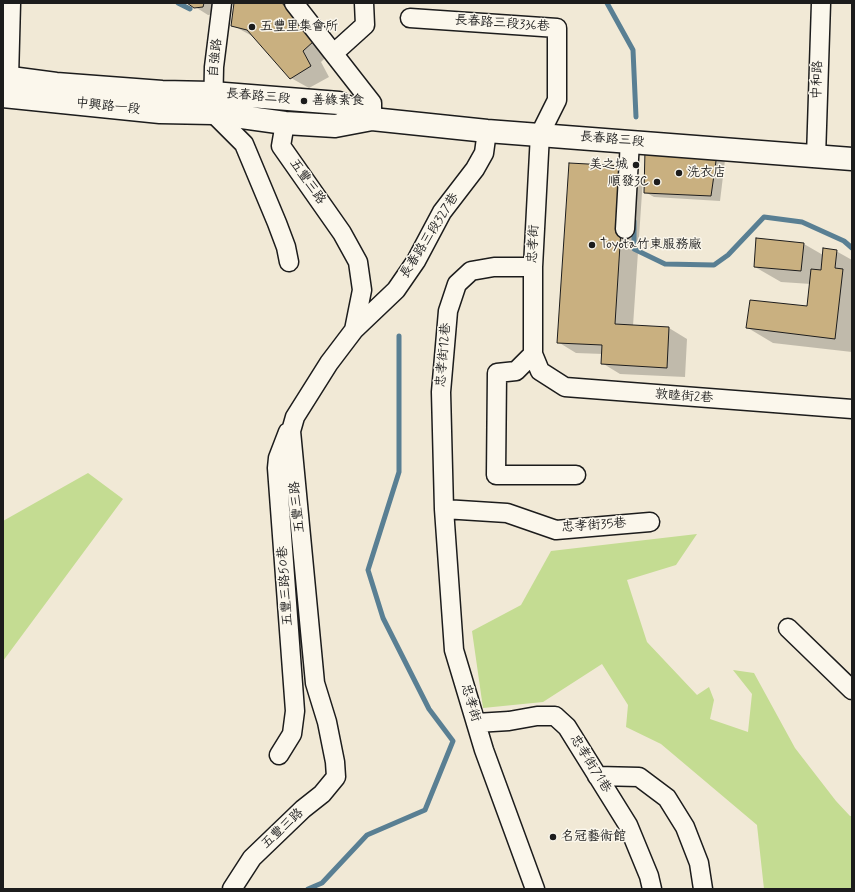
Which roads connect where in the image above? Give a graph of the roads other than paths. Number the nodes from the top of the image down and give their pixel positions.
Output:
1 (11, 3) edge
2 (222, 3) edge
3 (294, 3) edge
4 (364, 3) edge
5 (821, 3) edge
6 (410, 18) dead end
7 (334, 53) junction
8 (5, 83) edge
9 (212, 103) junction
10 (372, 119) junction
11 (285, 123) junction
12 (487, 131) junction
13 (540, 134) junction
14 (630, 142) junction
15 (816, 157) junction
16 (852, 159) edge
17 (625, 229) dead end
18 (289, 262) dead end
19 (533, 267) junction
20 (354, 330) junction
21 (533, 354) junction
22 (852, 408) edge
23 (295, 417) junction
24 (576, 475) dead end
25 (444, 509) junction
26 (650, 522) dead end
27 (788, 628) dead end
28 (852, 690) edge
29 (476, 723) junction
30 (279, 755) dead end
31 (597, 776) junction
32 (232, 889) edge
33 (535, 889) edge
34 (652, 889) edge
35 (702, 889) edge

1 - 8 street
2 - 9 street, 自強路
3 - 7 street
4 - 7 street
5 - 15 street, 中和路
6 - 13 street, 長春路三段336巷
7 - 10 street
8 - 9 main road, 中興路一段
9 - 10 main road, 長春路三段
9 - 11 main road, 長春路三段
9 - 18 street
10 - 11 main road, 長春路三段
10 - 12 main road, 長春路三段
11 - 20 street, 五豐三路
12 - 13 main road, 長春路三段
12 - 20 street, 長春路三段327巷
13 - 14 main road, 長春路三段
13 - 19 street, 忠孝街
14 - 15 main road, 長春路三段
14 - 17 street
15 - 16 main road, 長春路三段
19 - 21 street, 忠孝街
19 - 25 street, 忠孝街12巷
20 - 23 street, 五豐三路
21 - 22 street, 敦睦街2巷
21 - 24 street
23 - 30 street, 五豐三路50巷
23 - 32 street, 五豐三路
25 - 26 street, 忠孝街35巷
25 - 29 street, 忠孝街
27 - 28 street
29 - 31 street, 忠孝街71巷
29 - 33 street, 忠孝街
31 - 34 street, 忠孝街71巷
31 - 35 street

